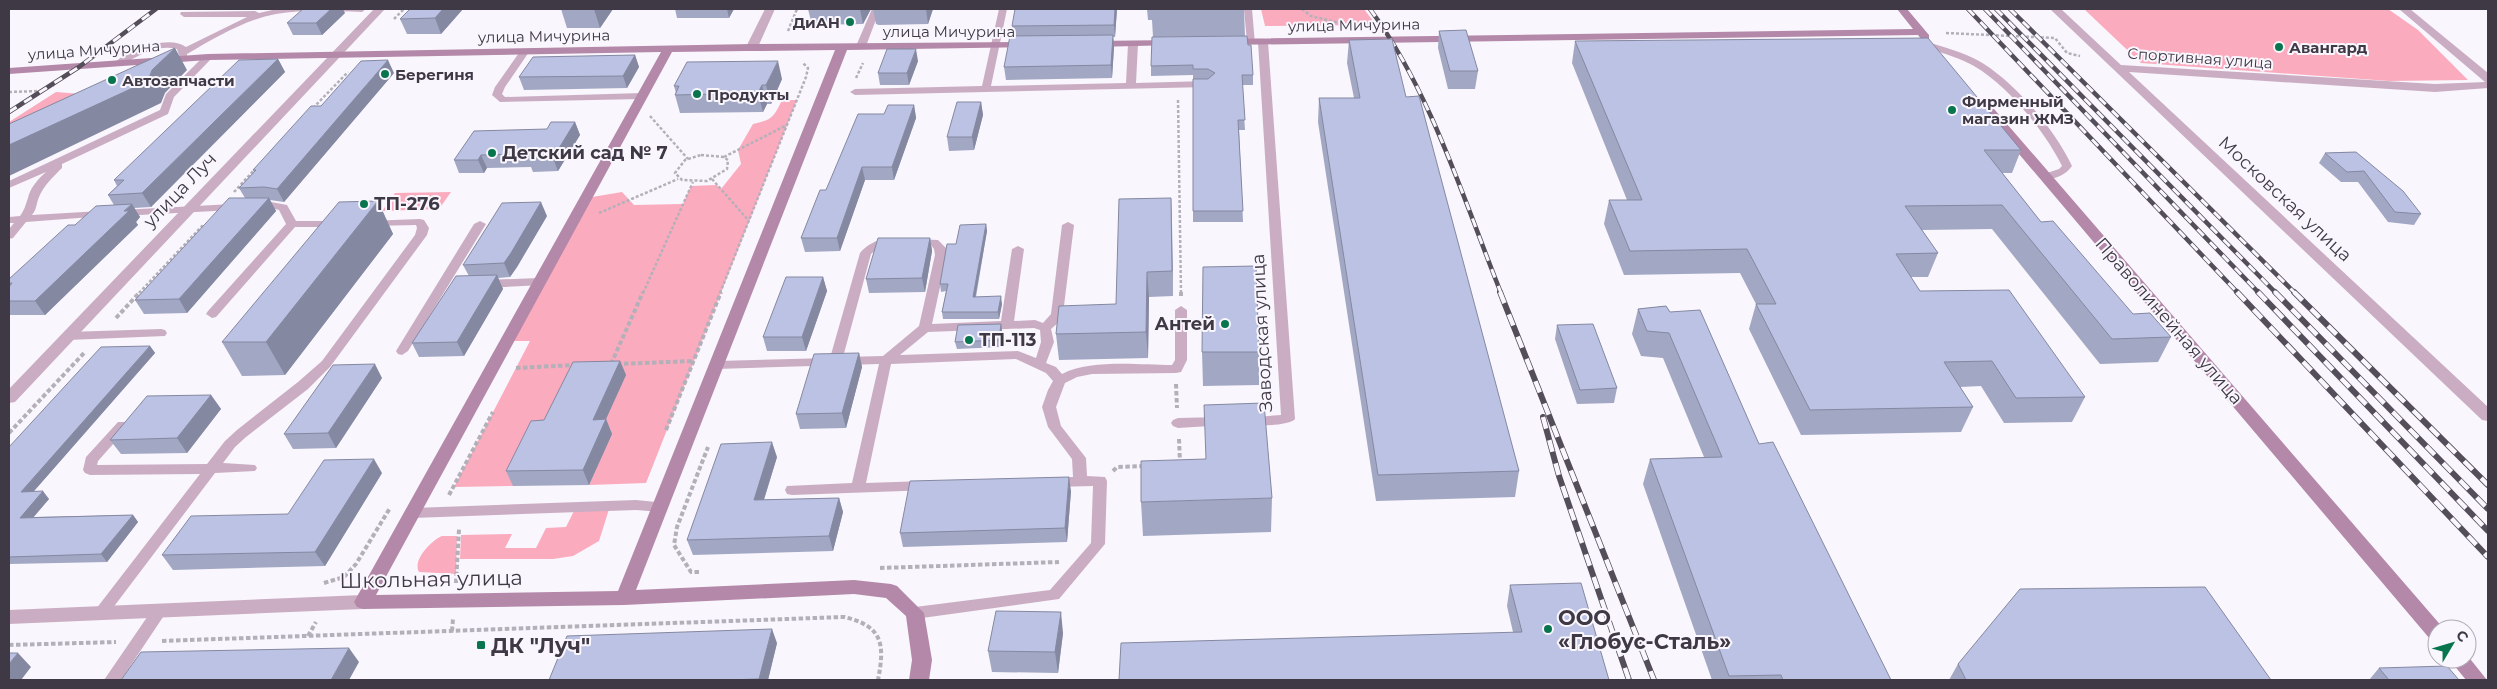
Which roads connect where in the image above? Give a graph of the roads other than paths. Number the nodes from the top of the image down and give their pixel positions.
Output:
1 (362, 9) edge
2 (380, 9) edge
3 (770, 9) edge
4 (876, 9) edge
5 (1003, 9) edge
6 (1248, 9) edge
7 (1902, 9) edge
8 (2055, 9) edge
9 (2404, 9) edge
10 (184, 14) dead end
11 (265, 14) junction
12 (1921, 32) junction
13 (1212, 42) edge
14 (1257, 42) junction
15 (1182, 43) edge
16 (1084, 44) edge
17 (1133, 44) junction
18 (1044, 45) edge
19 (861, 46) junction
20 (995, 46) junction
21 (752, 47) junction
22 (842, 47) junction
23 (1934, 48) junction
24 (668, 49) junction
25 (524, 52) junction
26 (184, 55) junction
27 (336, 55) junction
28 (208, 57) junction
29 (1946, 62) edge
30 (2118, 68) junction
31 (9, 71) edge
32 (2488, 78) edge
33 (1208, 84) edge
34 (1131, 85) junction
35 (2488, 85) edge
36 (853, 88) road end
37 (986, 88) junction
38 (642, 96) junction
39 (1978, 98) edge
40 (69, 157) junction
41 (2045, 177) junction
42 (9, 185) edge
43 (190, 209) junction
44 (23, 219) junction
45 (9, 220) edge
46 (292, 224) junction
47 (480, 224) dead end
48 (1068, 225) dead end
49 (9, 236) edge
50 (1018, 249) dead end
51 (540, 282) junction
52 (473, 284) edge
53 (1181, 310) road end
54 (212, 314) dead end
55 (1007, 325) junction
56 (925, 328) junction
57 (1045, 328) junction
58 (161, 333) dead end
59 (68, 336) junction
60 (402, 351) dead end
61 (886, 360) junction
62 (835, 362) junction
63 (1039, 364) junction
64 (717, 365) junction
65 (1060, 380) junction
66 (9, 398) edge
67 (2488, 416) edge
68 (1178, 423) road end
69 (123, 424) edge
70 (212, 468) junction
71 (250, 468) dead end
72 (1080, 481) junction
73 (1041, 482) edge
74 (944, 485) edge
75 (858, 488) junction
76 (792, 490) dead end
77 (660, 506) junction
78 (413, 513) junction
79 (624, 598) junction
80 (363, 602) junction
81 (159, 611) junction
82 (101, 613) junction
83 (915, 614) junction
84 (9, 617) edge
85 (2427, 622) edge
86 (2468, 669) edge
87 (112, 680) edge
88 (919, 680) edge
89 (2477, 680) edge

1 - 11 lane
2 - 27 street, улица Луч
3 - 21 street
4 - 19 lane
5 - 20 lane
6 - 14 lane
7 - 12 main road
8 - 30 street, Московская улица
9 - 32 street
10 - 11 lane
11 - 26 lane
12 - 14 main road, улица Мичурина
12 - 23 main road
13 - 14 main road, улица Мичурина
14 - 68 lane, Заводская улица
15 - 17 main road
16 - 17 main road
17 - 34 lane
18 - 20 main road, улица Мичурина
19 - 20 main road, улица Мичурина
19 - 22 main road, улица Мичурина
20 - 37 lane
21 - 22 main road, улица Мичурина
21 - 24 main road, улица Мичурина
22 - 64 main road
23 - 29 main road
23 - 41 lane
24 - 25 main road, улица Мичурина
24 - 38 main road
25 - 27 main road, улица Мичурина
25 - 38 lane
26 - 28 main road, улица Мичурина
26 - 31 main road, улица Мичурина
27 - 28 main road, улица Мичурина
27 - 43 street, улица Луч
28 - 40 lane
30 - 35 street, Спортивная улица
30 - 67 street, Московская улица
33 - 34 lane
34 - 37 lane
36 - 37 lane
38 - 51 main road
39 - 41 main road, Праволинейная улица
40 - 42 lane
40 - 44 lane
41 - 85 main road, Праволинейная улица
43 - 44 lane
43 - 46 lane
43 - 59 street, улица Луч
44 - 45 lane
44 - 49 lane
46 - 54 lane
46 - 70 lane
47 - 60 lane
48 - 57 lane
50 - 55 lane
51 - 52 lane
51 - 78 main road
53 - 65 lane
55 - 56 lane
55 - 57 lane
56 - 61 lane
56 - 62 lane
57 - 63 lane
58 - 59 lane
59 - 66 street, улица Луч
61 - 62 lane
61 - 63 lane
61 - 75 lane
62 - 64 lane
63 - 65 lane
64 - 77 main road
65 - 72 lane
69 - 70 lane
70 - 71 lane
70 - 82 lane
72 - 73 lane
72 - 83 lane
74 - 75 lane
75 - 76 lane
77 - 78 lane
77 - 79 main road
78 - 80 main road
79 - 80 main road, Школьная улица
79 - 83 main road, Школьная улица
80 - 81 street, Школьная улица
81 - 82 street, Школьная улица
81 - 87 lane
82 - 84 street, Школьная улица
83 - 88 main road
86 - 89 main road

